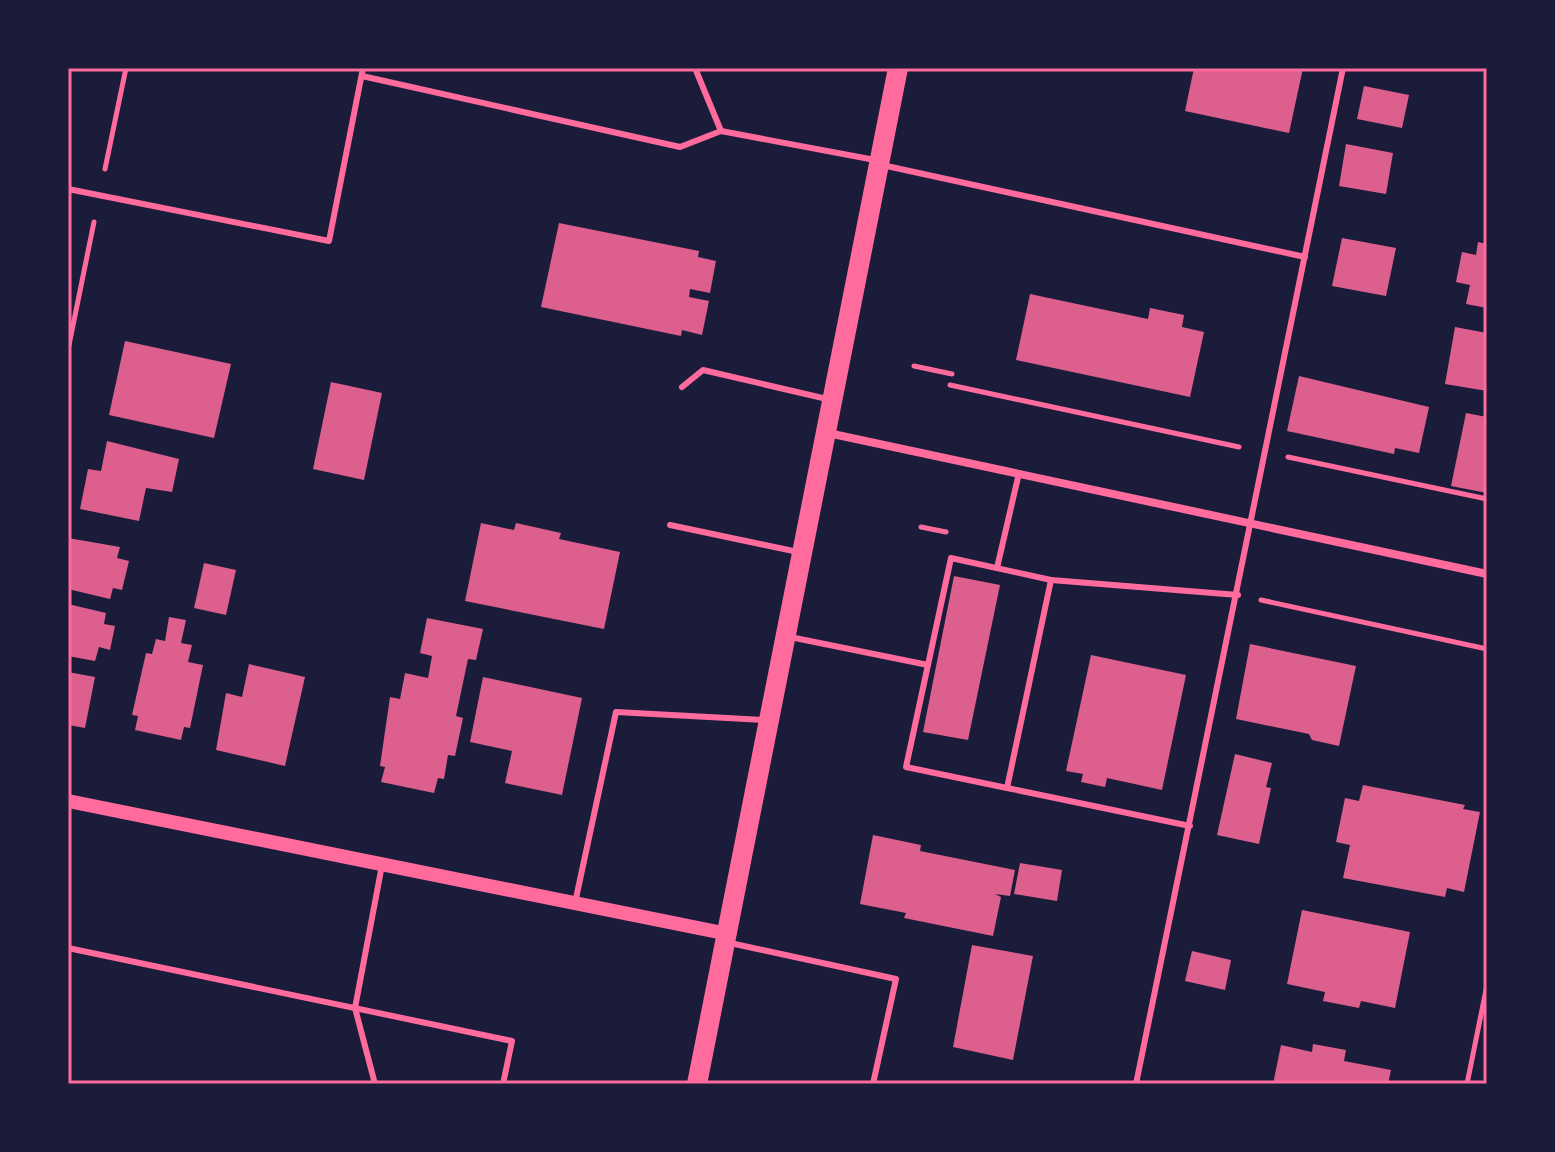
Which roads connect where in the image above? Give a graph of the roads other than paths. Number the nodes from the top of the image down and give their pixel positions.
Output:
1 (695, 68) edge
2 (898, 68) edge
3 (1343, 68) edge
4 (362, 72) edge
5 (721, 131) junction
6 (879, 162) junction
7 (68, 189) edge
8 (1305, 257) junction
9 (682, 387) dead end
10 (830, 400) junction
11 (824, 432) junction
12 (1019, 473) junction
13 (1252, 523) junction
14 (670, 525) dead end
15 (801, 553) junction
16 (997, 568) junction
17 (1487, 574) edge
18 (1051, 580) junction
19 (1238, 595) junction
20 (785, 636) junction
21 (928, 665) junction
22 (769, 720) junction
23 (1007, 788) junction
24 (68, 801) edge
25 (1190, 826) junction
26 (382, 865) junction
27 (574, 903) junction
28 (727, 938) junction
29 (68, 948) edge
30 (355, 1008) junction
31 (375, 1084) edge
32 (503, 1084) edge
33 (697, 1084) edge
34 (873, 1084) edge
35 (1136, 1084) edge

1 - 5 lane
2 - 6 main road
3 - 8 lane
4 - 5 lane
4 - 7 lane
5 - 6 lane
6 - 8 lane
6 - 10 main road
8 - 13 lane
9 - 10 lane
10 - 11 main road
11 - 12 street
11 - 15 main road
12 - 13 street
12 - 16 lane
13 - 17 street
13 - 19 lane
14 - 15 lane
15 - 20 main road
16 - 18 lane
16 - 21 lane
18 - 19 lane
18 - 23 lane
19 - 25 lane
20 - 21 lane
20 - 22 main road
21 - 23 lane
22 - 27 lane
22 - 28 main road
23 - 25 lane
24 - 26 street
25 - 35 lane
26 - 27 street
26 - 30 lane
27 - 28 street
28 - 33 main road
28 - 34 lane
29 - 30 lane
30 - 31 lane
30 - 32 lane

